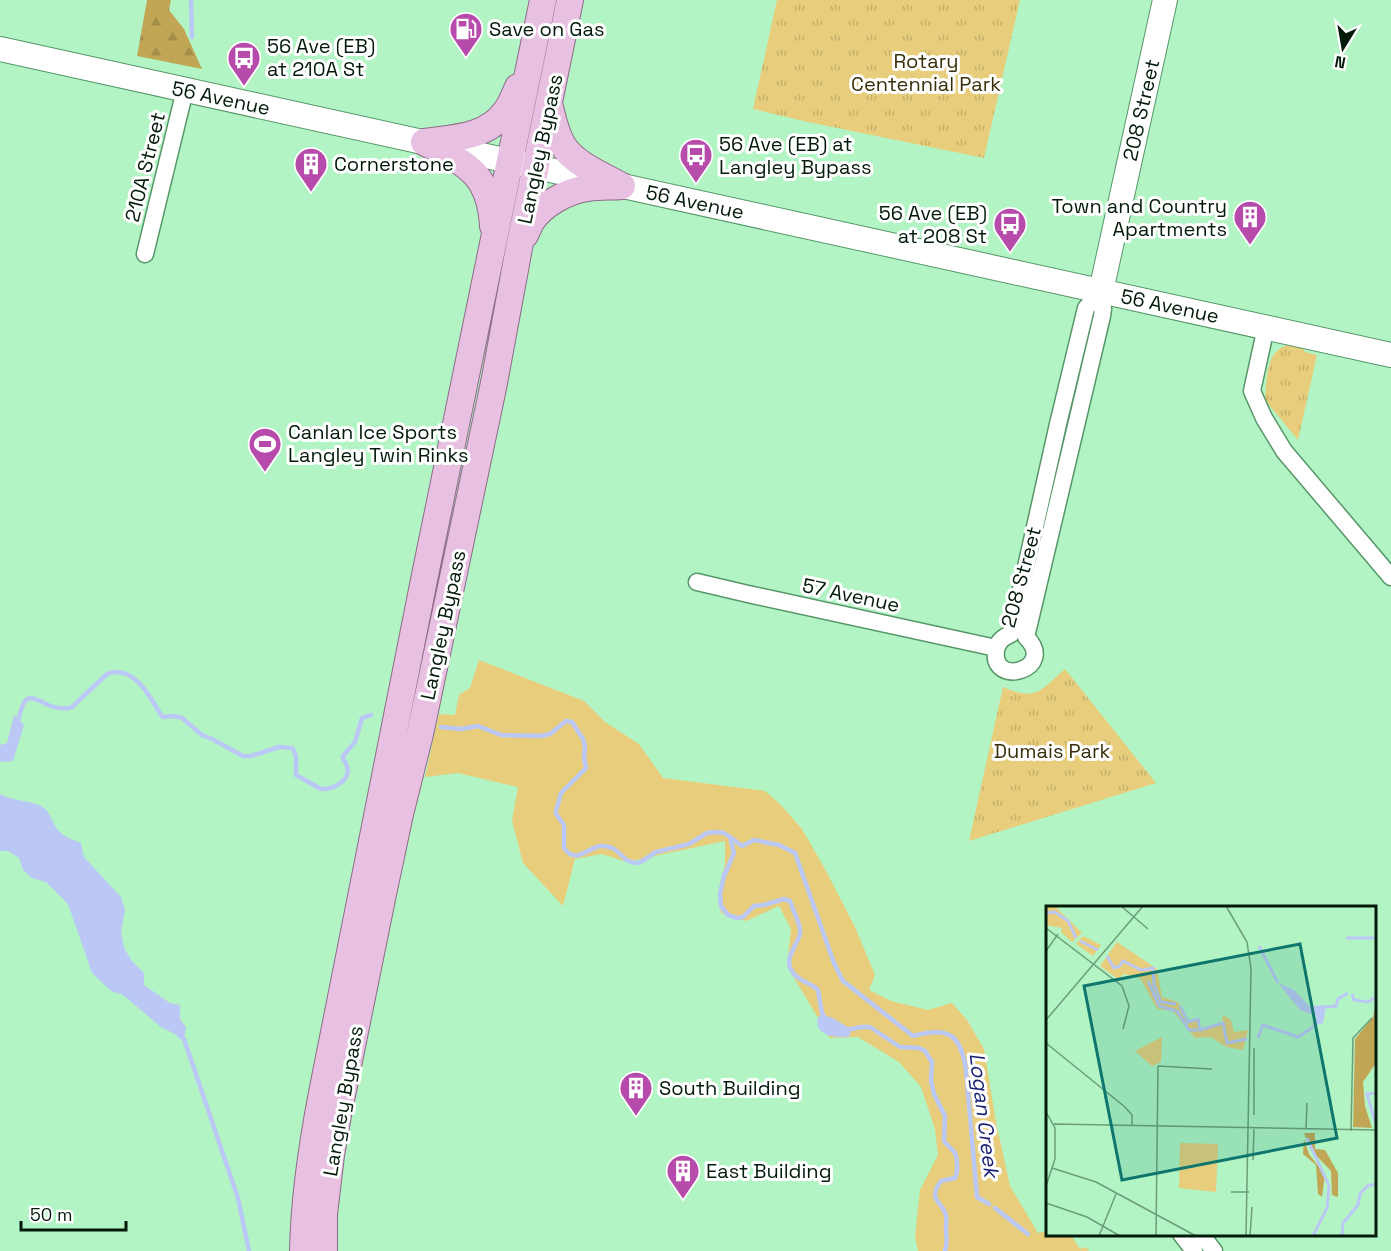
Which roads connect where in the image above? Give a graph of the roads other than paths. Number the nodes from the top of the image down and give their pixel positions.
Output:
1 (543, 0) edge
2 (570, 0) edge
3 (1165, 0) edge
4 (0, 49) edge
5 (531, 60) junction
6 (185, 90) junction
7 (549, 102) junction
8 (424, 142) junction
9 (510, 162) junction
10 (536, 167) junction
11 (622, 186) junction
12 (494, 241) junction
13 (519, 248) junction
14 (145, 254) dead end
15 (1101, 291) junction
16 (1266, 327) junction
17 (1391, 355) edge
18 (1391, 577) edge
19 (697, 582) dead end
20 (996, 648) junction
21 (1183, 1236) edge
22 (1203, 1236) edge
23 (303, 1251) edge
24 (324, 1251) edge
25 (1194, 1251) edge
26 (1214, 1251) edge

1 - 5 main road, Langley Bypass
2 - 7 main road, Langley Bypass
3 - 15 main road, 208 Street
4 - 6 main road, 56 Avenue
5 - 8 main road
5 - 9 main road, Langley Bypass
6 - 8 main road, 56 Avenue
6 - 14 street, 210A Street
7 - 10 main road, Langley Bypass
7 - 11 main road
8 - 9 main road, 56 Avenue
8 - 12 main road
9 - 10 main road, 56 Avenue
9 - 12 main road, Langley Bypass
10 - 11 main road, 56 Avenue
10 - 13 main road, Langley Bypass
11 - 13 main road
11 - 15 main road, 56 Avenue
12 - 23 main road, Langley Bypass
13 - 24 main road, Langley Bypass
15 - 16 main road, 56 Avenue
15 - 20 street, 208 Street
15 - 20 street, 208 Street
16 - 17 main road, 56 Avenue
16 - 18 street
19 - 20 street, 57 Avenue
21 - 25 street
22 - 26 street

